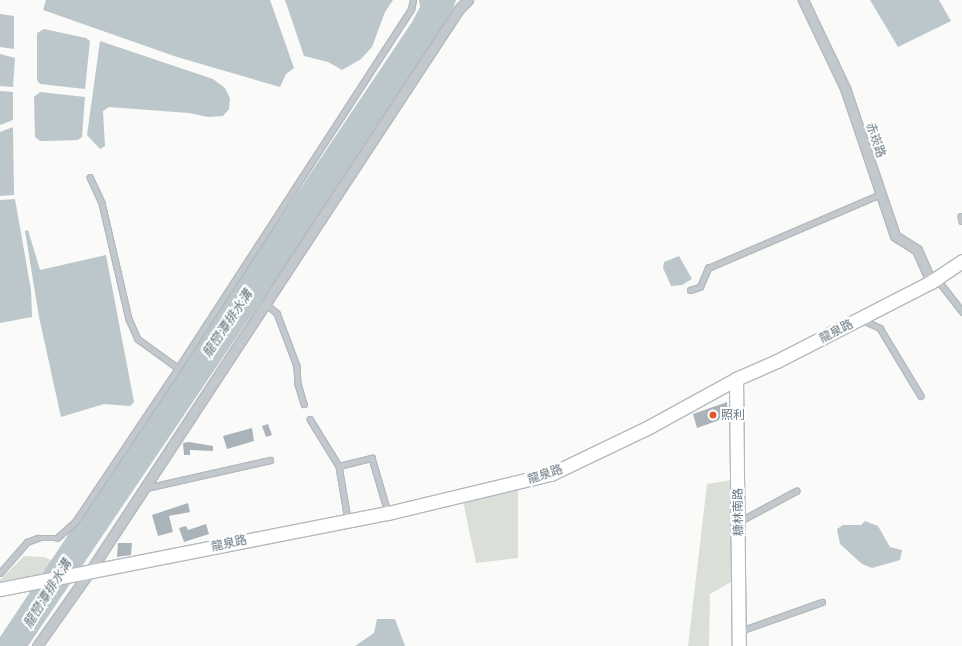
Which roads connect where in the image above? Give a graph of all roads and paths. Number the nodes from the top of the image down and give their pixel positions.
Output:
1 (413, 0) edge
2 (468, 0) edge
3 (803, 0) edge
4 (90, 177) dead end
5 (882, 194) junction
6 (962, 261) edge
7 (934, 280) junction
8 (690, 290) dead end
9 (265, 302) junction
10 (962, 311) edge
11 (860, 319) junction
12 (178, 368) junction
13 (736, 379) junction
14 (921, 396) dead end
15 (304, 404) dead end
16 (310, 419) dead end
17 (270, 460) dead end
18 (338, 466) junction
19 (142, 489) junction
20 (796, 491) dead end
21 (388, 513) junction
22 (348, 522) junction
23 (738, 522) junction
24 (0, 573) edge
25 (88, 574) junction
26 (0, 589) edge
27 (822, 602) dead end
28 (739, 632) junction
29 (37, 646) edge
30 (739, 646) edge

1 - 12 lane
2 - 9 street
3 - 5 street, 赤崁路
4 - 12 lane
5 - 7 street, 赤崁路
5 - 8 lane
6 - 7 street, 龍泉路
7 - 10 lane
7 - 11 street, 龍泉路
9 - 15 lane
9 - 19 street
11 - 13 street, 龍泉路
11 - 14 lane
12 - 24 lane
13 - 21 street, 龍泉路
13 - 23 street, 糠林南路
16 - 18 lane
17 - 19 lane
18 - 21 lane
18 - 22 lane
19 - 25 street
20 - 23 lane
21 - 22 street, 龍泉路
22 - 25 street, 龍泉路
23 - 28 street, 糠林南路
25 - 26 street, 龍泉路
25 - 29 street
27 - 28 lane
28 - 30 street, 糠林南路

